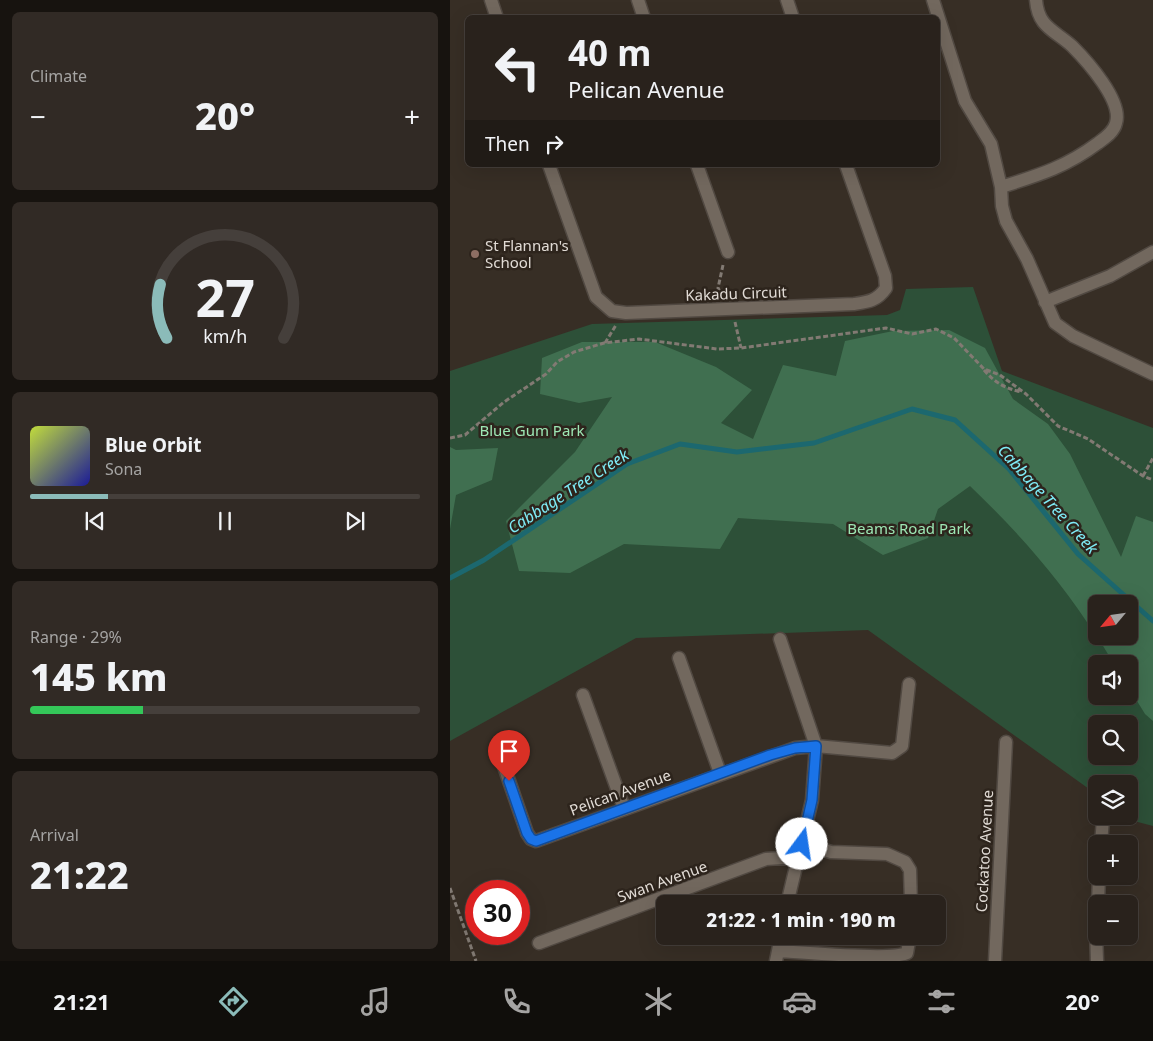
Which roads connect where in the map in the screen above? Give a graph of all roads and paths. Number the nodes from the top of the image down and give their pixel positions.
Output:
1 (490, 0) edge
2 (638, 0) edge
3 (787, 0) edge
4 (933, 0) edge
5 (1036, 0) edge
6 (496, 15) edge
7 (643, 15) edge
8 (793, 15) edge
9 (938, 15) edge
10 (940, 22) edge
11 (550, 167) edge
12 (698, 167) edge
13 (847, 167) edge
14 (1001, 187) junction
15 (728, 252) dead end
16 (1153, 252) edge
17 (720, 271) dead end
18 (718, 288) dead end
19 (1045, 302) junction
20 (732, 310) junction
21 (626, 313) junction
22 (604, 343) junction
23 (741, 348) junction
24 (984, 369) junction
25 (1153, 374) edge
26 (1026, 394) junction
27 (450, 438) edge
28 (1153, 458) edge
29 (1143, 476) junction
30 (1153, 480) edge
31 (780, 639) dead end
32 (678, 658) dead end
33 (909, 684) dead end
34 (583, 695) dead end
35 (1006, 742) dead end
36 (497, 746) dead end
37 (816, 746) junction
38 (720, 773) junction
39 (624, 808) junction
40 (802, 844) junction
41 (797, 856) junction
42 (450, 888) edge
43 (789, 895) edge
44 (911, 895) edge
45 (539, 943) dead end
46 (908, 945) edge
47 (1096, 945) edge
48 (777, 956) edge
49 (476, 961) edge
50 (995, 961) edge
51 (1097, 961) edge

1 - 6 street
2 - 7 street
3 - 8 street
4 - 9 street
5 - 14 street
10 - 14 street
11 - 21 street, Kakadu Circuit
12 - 15 street
13 - 20 street, Kakadu Circuit
14 - 19 street
16 - 19 street
17 - 18 path
19 - 25 street
20 - 21 street, Kakadu Circuit
20 - 23 path
21 - 22 path
22 - 23 path
22 - 27 path
23 - 24 path
24 - 26 path
24 - 26 path
26 - 29 path
28 - 29 path
29 - 30 path
31 - 37 street
32 - 38 street
33 - 37 street, Pelican Avenue
34 - 39 street
35 - 50 street, Cockatoo Avenue
36 - 39 street, Pelican Avenue
37 - 38 street, Pelican Avenue
37 - 40 street
38 - 39 street, Pelican Avenue
40 - 41 street
40 - 44 street
41 - 43 street
41 - 45 street, Swan Avenue
42 - 49 path
46 - 48 street
47 - 51 street

